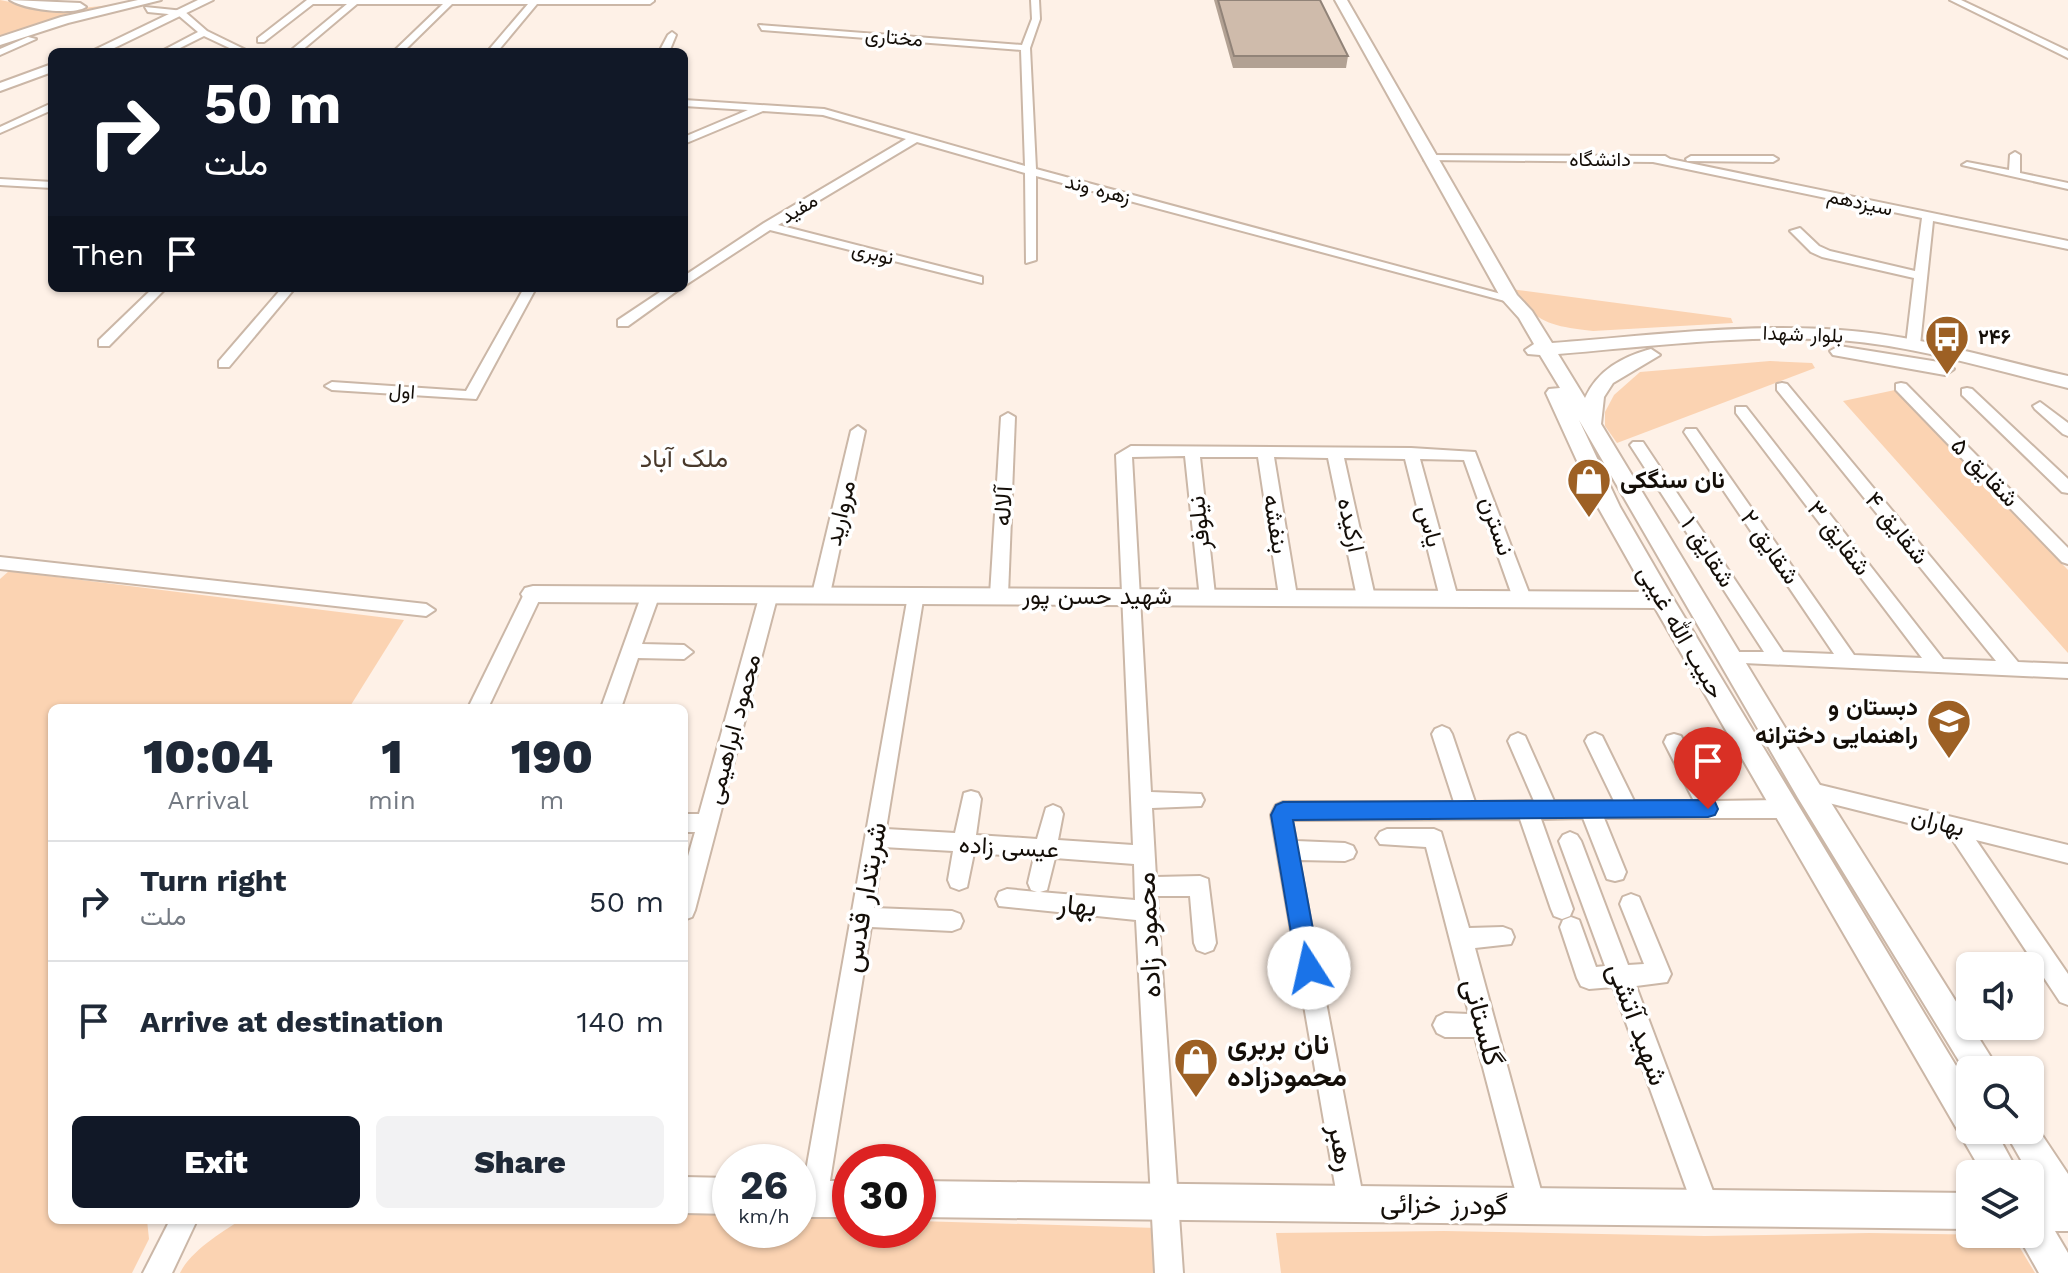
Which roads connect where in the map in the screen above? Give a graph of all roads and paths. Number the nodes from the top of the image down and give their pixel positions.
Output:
1 (16, 0) edge
2 (356, 0) edge
3 (1035, 0) edge
4 (1329, 0) edge
5 (1341, 0) edge
6 (1954, 0) edge
7 (206, 1) edge
8 (450, 1) edge
9 (534, 1) edge
10 (610, 1) edge
11 (650, 1) edge
12 (147, 3) edge
13 (181, 13) junction
14 (762, 27) dead end
15 (204, 33) junction
16 (672, 35) dead end
17 (31, 39) dead end
18 (261, 40) dead end
19 (0, 41) edge
20 (2049, 46) junction
21 (2068, 46) edge
22 (105, 48) edge
23 (173, 48) edge
24 (236, 48) edge
25 (299, 48) edge
26 (402, 48) edge
27 (495, 48) edge
28 (666, 48) edge
29 (1025, 48) junction
30 (0, 52) edge
31 (2068, 55) edge
32 (48, 69) edge
33 (1380, 69) junction
34 (0, 87) edge
35 (688, 103) edge
36 (48, 108) edge
37 (762, 108) junction
38 (2, 130) edge
39 (917, 137) junction
40 (688, 139) edge
41 (2015, 155) dead end
42 (1428, 158) junction
43 (1653, 159) junction
44 (1773, 159) dead end
45 (1967, 165) dead end
46 (1031, 171) junction
47 (2014, 175) junction
48 (0, 182) edge
49 (48, 185) edge
50 (2068, 186) edge
51 (1928, 216) junction
52 (768, 226) junction
53 (1796, 231) dead end
54 (2068, 245) edge
55 (1030, 260) dead end
56 (1921, 276) junction
57 (688, 279) edge
58 (978, 280) dead end
59 (156, 292) edge
60 (286, 292) edge
61 (528, 292) edge
62 (669, 292) edge
63 (1518, 306) junction
64 (623, 323) dead end
65 (104, 343) dead end
66 (1913, 345) junction
67 (1652, 349) junction
68 (1544, 356) junction
69 (224, 364) dead end
70 (2068, 382) edge
71 (332, 386) dead end
72 (1782, 387) dead end
73 (1901, 387) dead end
74 (1967, 392) dead end
75 (2068, 398) edge
76 (2040, 406) dead end
77 (1741, 410) dead end
78 (1008, 417) dead end
79 (1591, 425) junction
80 (858, 431) dead end
81 (2068, 431) edge
82 (1691, 432) dead end
83 (1638, 445) dead end
84 (1192, 451) junction
85 (1265, 452) junction
86 (1335, 453) junction
87 (1411, 453) junction
88 (2068, 488) edge
89 (1638, 506) junction
90 (1609, 507) junction
91 (2068, 558) edge
92 (0, 563) edge
93 (533, 594) joint
94 (651, 594) junction
95 (769, 594) junction
96 (821, 594) junction
97 (915, 594) junction
98 (999, 595) junction
99 (1206, 595) junction
100 (1288, 596) junction
101 (1131, 597) junction
102 (1366, 597) junction
103 (1449, 598) junction
104 (1522, 598) junction
105 (1662, 600) junction
106 (426, 610) dead end
107 (631, 651) junction
108 (684, 652) dead end
109 (1729, 657) junction
110 (1778, 659) junction
111 (1849, 662) junction
112 (1938, 666) junction
113 (2013, 669) junction
114 (2068, 671) edge
115 (480, 704) edge
116 (612, 704) edge
117 (1442, 734) dead end
118 (1518, 741) dead end
119 (1595, 741) dead end
120 (1674, 742) dead end
121 (1808, 790) junction
122 (971, 799) dead end
123 (1141, 800) junction
124 (1194, 800) dead end
125 (1537, 808) junction
126 (1589, 808) junction
127 (1467, 809) junction
128 (1628, 809) junction
129 (1708, 809) junction
130 (1785, 809) junction
131 (1053, 814) dead end
132 (688, 823) edge
133 (707, 823) junction
134 (1955, 826) junction
135 (874, 837) junction
136 (1387, 838) dead end
137 (1570, 841) dead end
138 (965, 845) junction
139 (1045, 849) junction
140 (1287, 850) junction
141 (1345, 852) dead end
142 (2068, 854) edge
143 (1143, 855) junction
144 (1615, 872) dead end
145 (959, 880) dead end
146 (1039, 883) dead end
147 (1145, 887) junction
148 (688, 895) edge
149 (1007, 899) dead end
150 (1631, 904) dead end
151 (1146, 911) junction
152 (860, 917) junction
153 (952, 921) dead end
154 (1503, 937) dead end
155 (1461, 938) junction
156 (1205, 943) dead end
157 (1620, 976) junction
158 (2068, 994) edge
159 (1445, 1025) dead end
160 (1485, 1026) junction
161 (1974, 1056) edge
162 (1956, 1097) edge
163 (2030, 1144) edge
164 (816, 1147) edge
165 (688, 1195) edge
166 (712, 1196) edge
167 (936, 1199) edge
168 (1162, 1200) junction
169 (1351, 1202) junction
170 (1532, 1205) junction
171 (2068, 1206) edge
172 (1706, 1207) junction
173 (1956, 1211) edge
174 (2044, 1213) edge
175 (2068, 1213) edge
176 (182, 1224) edge
177 (2044, 1247) edge
178 (157, 1273) edge
179 (1169, 1273) edge
180 (2059, 1273) edge

1 - 12 main road
2 - 8 street
2 - 18 street
2 - 25 street
3 - 29 street
4 - 33 street, حبیب الله غیبی
5 - 33 street, حبیب الله غیبی
6 - 20 street
7 - 13 street
8 - 9 street
8 - 26 street
9 - 10 street
9 - 27 street
10 - 11 street
12 - 13 street
12 - 19 main road
13 - 15 street
13 - 22 street
14 - 29 street, مختاری
15 - 23 street
15 - 24 street
16 - 28 street
17 - 30 street
20 - 21 street
20 - 31 street
29 - 46 street
32 - 34 street
33 - 42 street, حبیب الله غیبی
35 - 37 street, زهره وند
36 - 38 street
37 - 39 street, زهره وند
37 - 40 street
39 - 46 street, زهره وند
39 - 52 street, مفید
41 - 47 street
42 - 43 street, دانشگاه
42 - 63 street, حبیب الله غیبی
43 - 44 street, دانشگاه
43 - 51 street, سیزدهم
45 - 47 street
46 - 55 street
46 - 63 street, زهره وند
47 - 50 street
48 - 49 street
51 - 54 street, سیزدهم
51 - 56 street
52 - 57 street, مفید
52 - 58 street, نوبری
53 - 56 street
56 - 66 street
59 - 65 street
60 - 69 street
61 - 71 street, اول
62 - 64 street
63 - 67 street
63 - 68 street, حبیب الله غیبی
66 - 67 street, بلوار شهدا
66 - 70 street, بلوار شهدا
67 - 68 street, بلوار شهدا
67 - 75 street, بلوار شهدا
67 - 79 street
68 - 79 street, حبیب الله غیبی
68 - 90 street, حبیب الله غیبی
72 - 113 street, شقایق ۴
73 - 91 street, شقایق ۵
74 - 88 street
76 - 81 street
77 - 112 street, شقایق ۳
78 - 98 street, آلاله
79 - 89 street, حبیب الله غیبی
80 - 96 street, مروارید
82 - 111 street, شقایق ۲
83 - 110 street, شقایق ۱
84 - 85 street
84 - 99 street, نیلوفر
84 - 101 street, محمود زاده
85 - 86 street
85 - 100 street, بنفشه
86 - 87 street
86 - 102 street, ارکیده
87 - 103 street, یاس
87 - 104 street, نسترن
89 - 90 street
89 - 109 street, حبیب الله غیبی
90 - 105 street, حبیب الله غیبی
92 - 106 street
93 - 94 street, شهید حسن پور
93 - 115 street
94 - 95 street, شهید حسن پور
94 - 107 street
95 - 96 street, شهید حسن پور
95 - 133 street, محمود ابراهیمی
96 - 97 street, شهید حسن پور
97 - 98 street, شهید حسن پور
97 - 135 street, شربتدار قدس
98 - 101 street, شهید حسن پور
99 - 100 street, شهید حسن پور
99 - 101 street, شهید حسن پور
100 - 102 street, شهید حسن پور
101 - 123 street, محمود زاده
102 - 103 street, شهید حسن پور
103 - 104 street, شهید حسن پور
104 - 105 street, شهید حسن پور
105 - 130 street, حبیب الله غیبی
107 - 108 street
107 - 116 street
109 - 110 street
109 - 121 street, حبیب الله غیبی
110 - 111 street
111 - 112 street
112 - 113 street
113 - 114 street
117 - 127 street
118 - 125 street
119 - 128 street
120 - 129 street
121 - 134 street, بهاران
121 - 161 street, حبیب الله غیبی
122 - 138 street
123 - 124 street
123 - 143 street, محمود زاده
125 - 126 street
125 - 127 street
125 - 157 street
126 - 128 street
126 - 144 street
127 - 140 street, رهبر
128 - 129 street
129 - 130 street
130 - 162 street, حبیب الله غیبی
131 - 139 street
132 - 133 street
133 - 148 street, محمود ابراهیمی
134 - 142 street, بهاران
134 - 158 street
135 - 138 street, عيسی زاده
135 - 152 street, شربتدار قدس
136 - 155 street, گلستانی
137 - 157 street, شهید آتشی
138 - 139 street, عيسی زاده
138 - 145 street
139 - 143 street, عيسی زاده
139 - 146 street
140 - 141 street
140 - 169 street, رهبر
143 - 147 street, محمود زاده
147 - 151 street, محمود زاده
147 - 156 street
149 - 151 street, بهار
150 - 157 street
151 - 168 street, محمود زاده
152 - 153 street
152 - 164 street, شربتدار قدس
154 - 155 street
155 - 160 street, گلستانی
157 - 172 street, شهید آتشی
159 - 160 street
160 - 170 street, گلستانی
163 - 171 street
165 - 166 street
167 - 168 street, گودرز خزائی
168 - 169 street, گودرز خزائی
168 - 179 street, محمود زاده
169 - 170 street, گودرز خزائی
170 - 172 street, گودرز خزائی
172 - 173 street, گودرز خزائی
174 - 175 street
176 - 178 street
177 - 180 street

